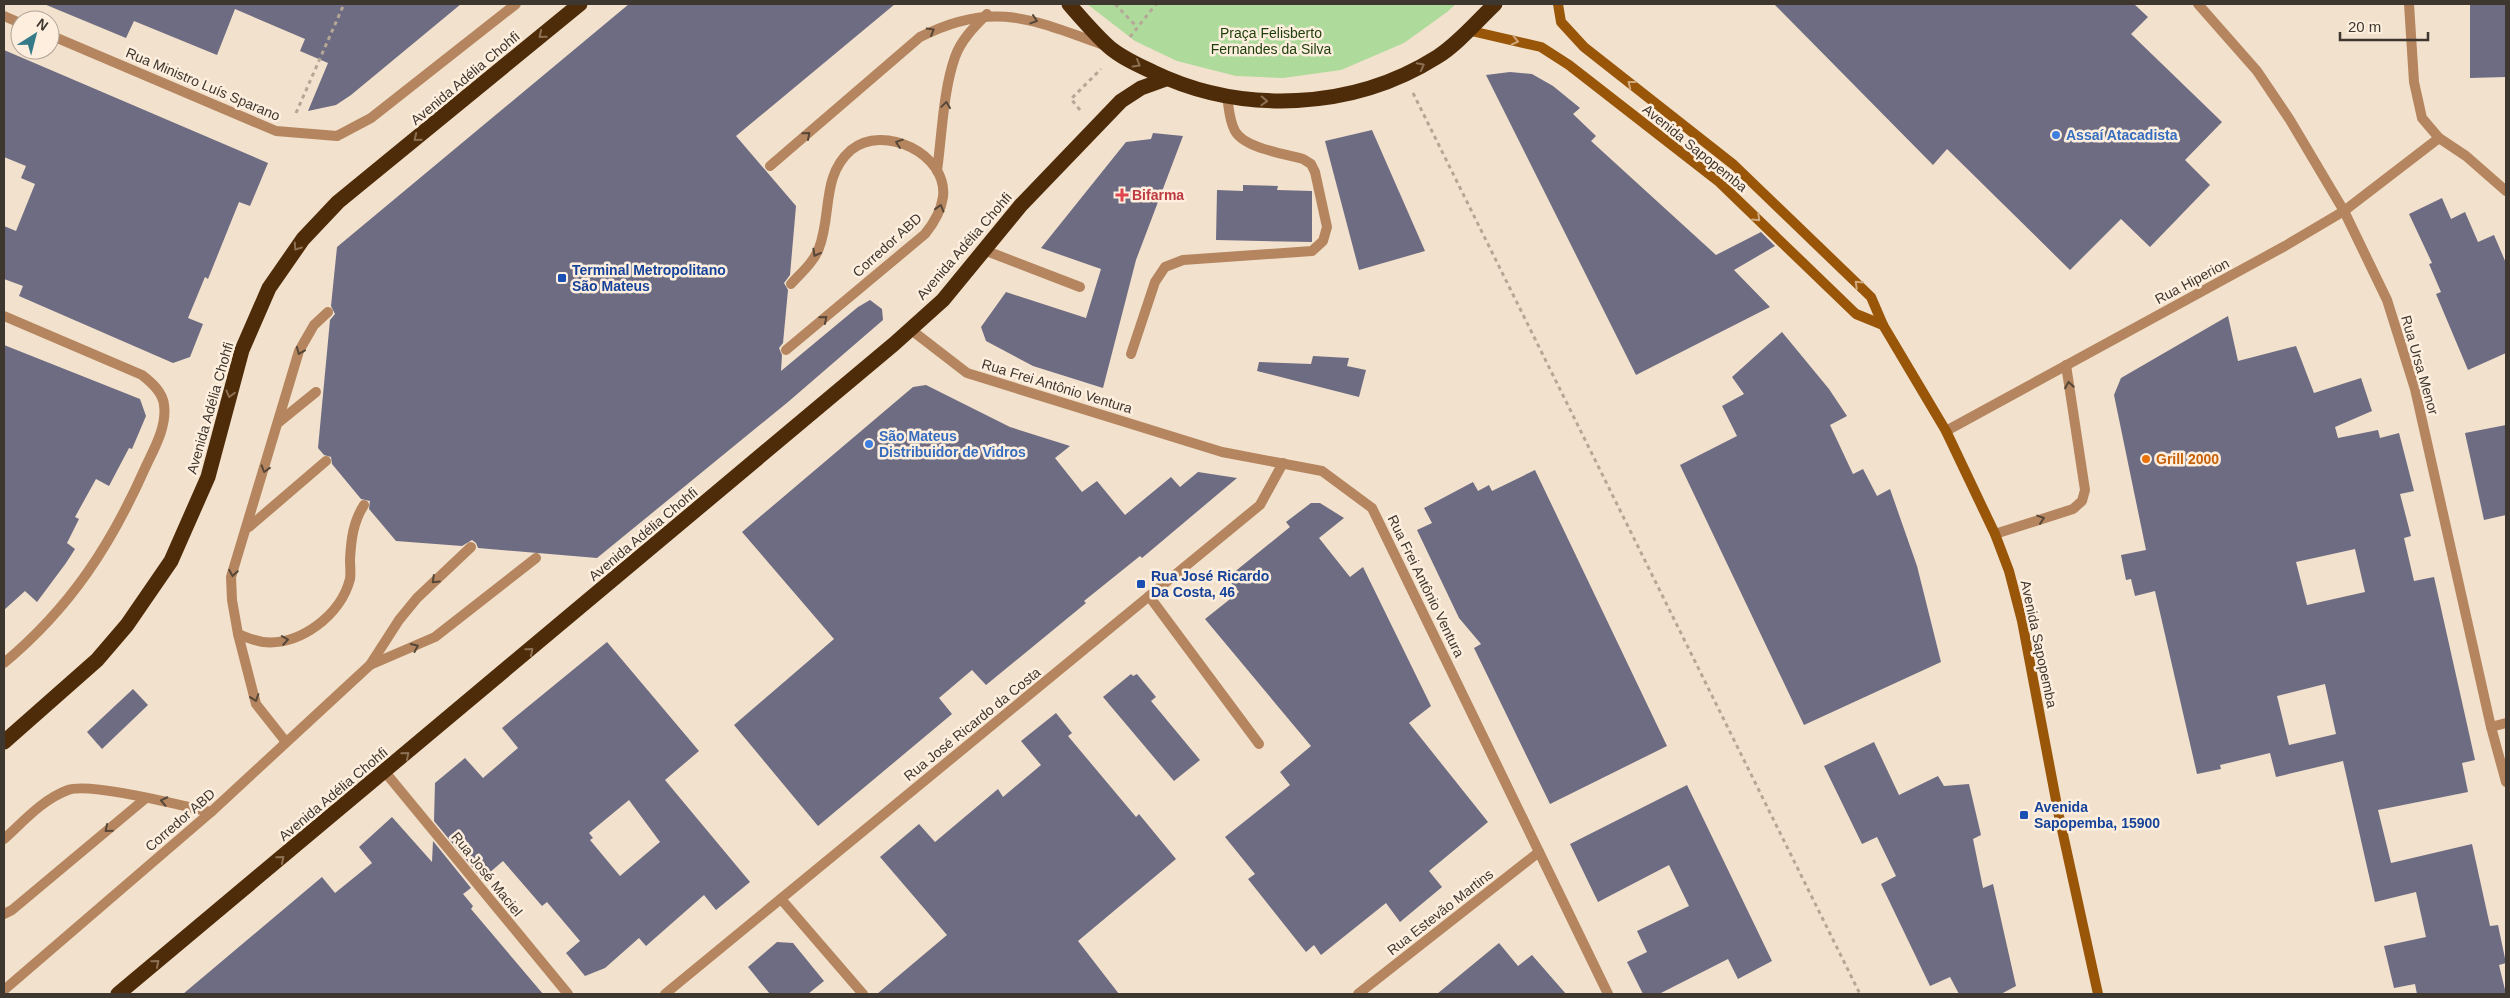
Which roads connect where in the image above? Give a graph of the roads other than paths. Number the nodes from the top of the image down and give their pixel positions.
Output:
1 (516, 4) edge
2 (580, 4) edge
3 (1069, 4) edge
4 (1495, 4) edge
5 (1558, 4) edge
6 (2198, 4) edge
7 (2409, 4) edge
8 (986, 14) junction
9 (1467, 30) junction
10 (60, 39) edge
11 (1113, 49) junction
12 (1166, 78) junction
13 (1228, 96) junction
14 (2439, 138) junction
15 (770, 166) dead end
16 (937, 171) junction
17 (2506, 191) edge
18 (2344, 211) junction
19 (984, 250) junction
20 (791, 284) dead end
21 (1080, 287) dead end
22 (328, 312) dead end
23 (4, 316) edge
24 (1883, 325) junction
25 (910, 329) junction
26 (786, 350) dead end
27 (1131, 354) dead end
28 (2066, 365) junction
29 (316, 392) dead end
30 (279, 422) junction
31 (1946, 431) junction
32 (326, 462) dead end
33 (1283, 463) junction
34 (364, 505) dead end
35 (248, 527) junction
36 (1995, 534) junction
37 (471, 547) dead end
38 (536, 558) dead end
39 (1149, 596) junction
40 (238, 634) junction
41 (4, 663) edge
42 (370, 665) junction
43 (2506, 723) edge
44 (2491, 727) junction
45 (4, 742) edge
46 (286, 742) junction
47 (1259, 744) dead end
48 (385, 772) junction
49 (2506, 782) edge
50 (146, 798) junction
51 (211, 812) junction
52 (4, 839) edge
53 (1539, 852) junction
54 (781, 899) junction
55 (4, 914) edge
56 (4, 990) edge
57 (118, 994) edge
58 (568, 994) edge
59 (665, 994) edge
60 (863, 994) edge
61 (1358, 994) edge
62 (1608, 994) edge
63 (2098, 994) edge

1 - 10 street, Rua Ministro Luís Sparano
2 -> 45 highway, Avenida Adélia Chohfi
3 - 11 highway
4 - 9 highway
24 -> 5 main road, Avenida Sapopemba
6 - 18 street, Rua Ursa Menor
7 - 14 street
8 -> 11 street
15 -> 8 street
16 -> 8 street
13 -> 9 highway
9 -> 24 main road, Avenida Sapopemba
11 -> 12 highway
12 - 13 highway
12 - 19 highway, Avenida Adélia Chohfi
13 - 27 street
14 - 17 street
14 - 18 street, Rua Hiperion
16 -> 20 street
26 -> 16 street, Corredor ABD
18 - 28 street, Rua Hiperion
18 - 44 street, Rua Ursa Menor
19 - 21 street
19 - 25 highway, Avenida Adélia Chohfi
22 -> 30 street
23 - 41 street
24 - 31 main road, Avenida Sapopemba
25 - 33 street, Rua Frei Antônio Ventura
48 -> 25 highway, Avenida Adélia Chohfi
28 - 31 street, Rua Hiperion
36 -> 28 street
29 - 30 street
30 -> 35 street
31 - 36 main road, Avenida Sapopemba
32 - 35 street
33 - 39 street, Rua José Ricardo da Costa
33 - 53 street, Rua Frei Antônio Ventura
40 -> 34 street
35 -> 40 street
36 - 63 main road, Avenida Sapopemba
37 -> 42 street, Corredor ABD
42 -> 38 street, Corredor ABD
39 - 47 street
39 - 54 street, Rua José Ricardo da Costa
40 -> 46 street
42 - 46 street, Corredor ABD
43 - 44 street
44 - 49 street, Rua Ursa Menor
46 - 51 street, Corredor ABD
57 -> 48 highway, Avenida Adélia Chohfi
48 - 58 street, Rua José Maciel
51 -> 50 street
50 - 52 street
50 -> 55 street
51 - 56 street, Corredor ABD
53 - 61 street, Rua Estevão Martins
53 - 62 street, Rua Frei Antônio Ventura
54 - 59 street, Rua José Ricardo da Costa
54 - 60 street

